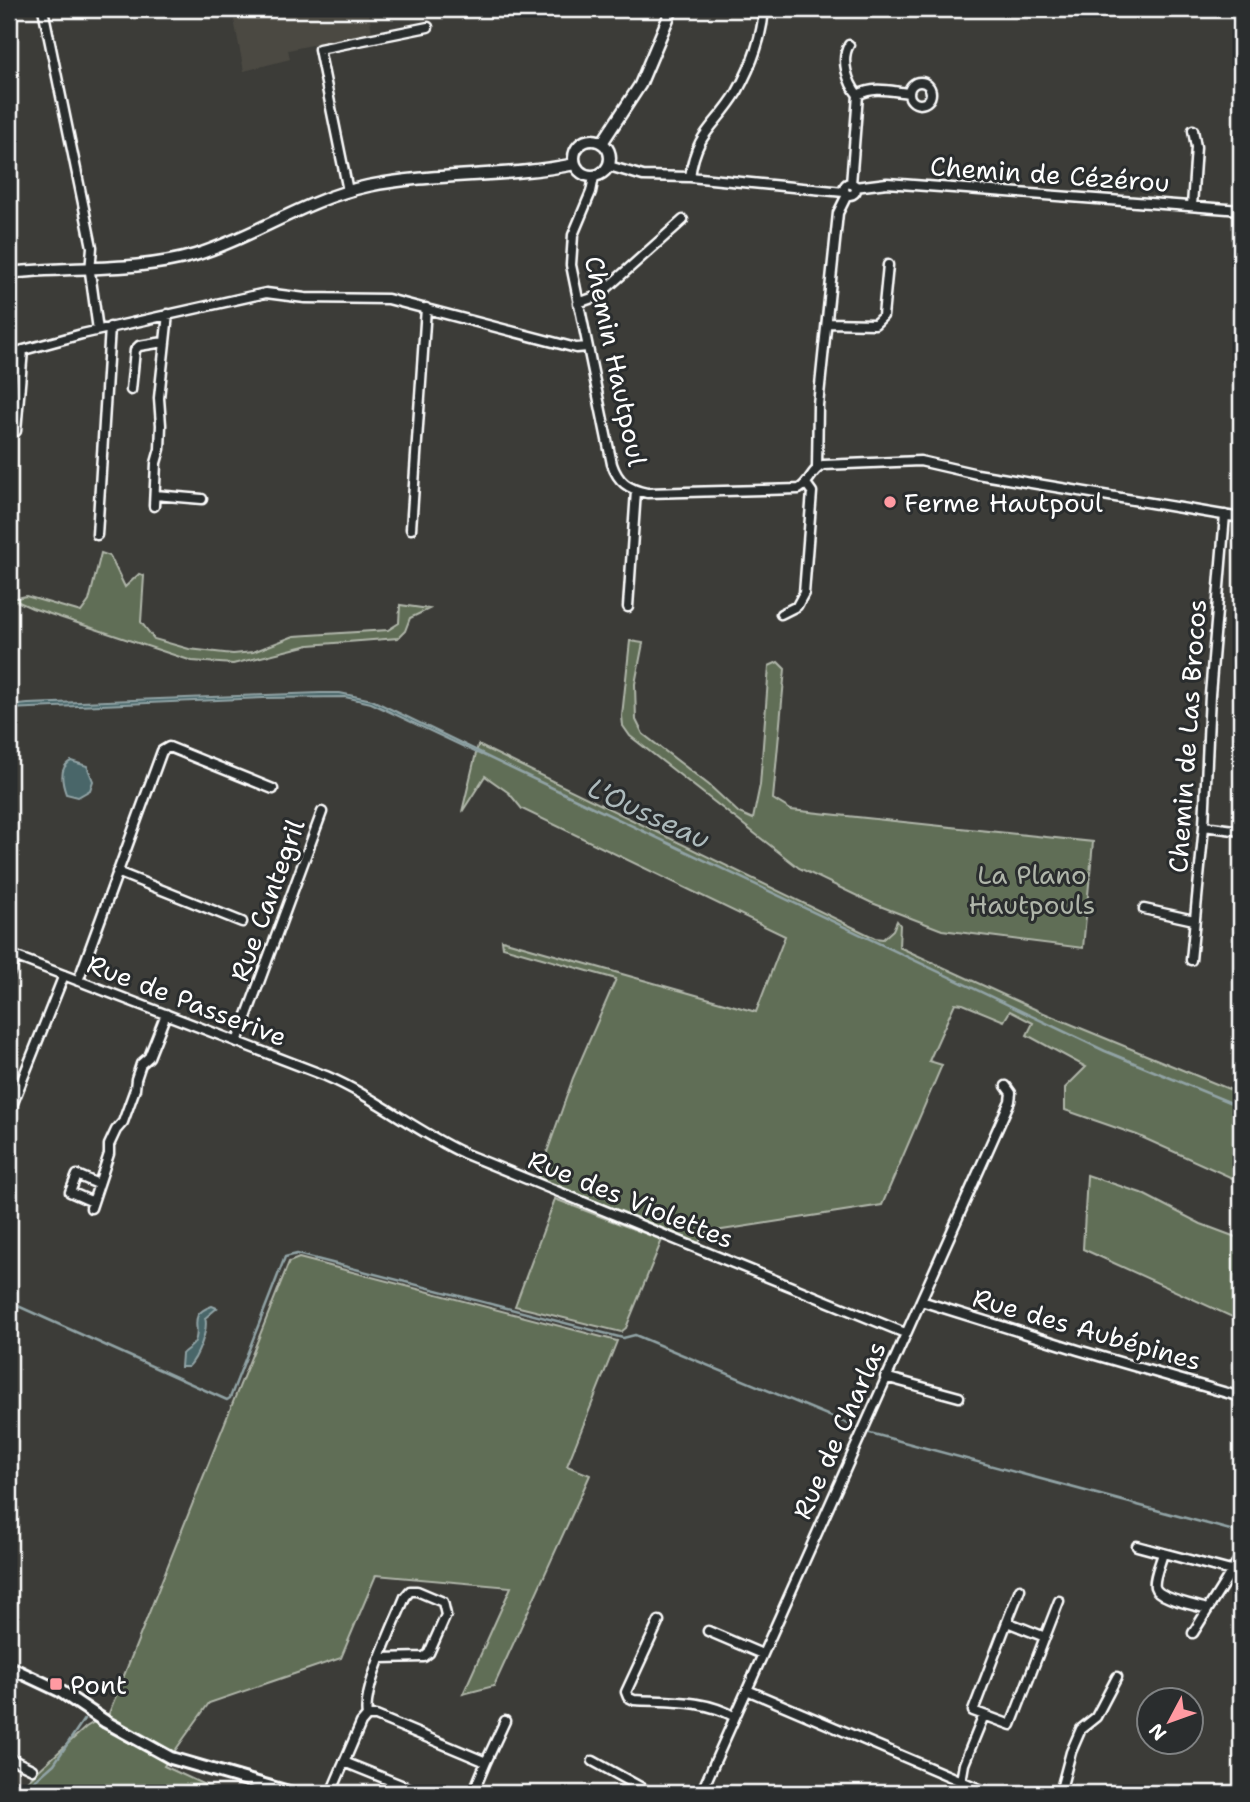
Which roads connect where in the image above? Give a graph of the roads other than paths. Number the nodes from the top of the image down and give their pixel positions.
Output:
1 (43, 9) edge
2 (672, 9) edge
3 (764, 9) edge
4 (428, 27) dead end
5 (849, 45) dead end
6 (908, 93) dead end
7 (858, 96) junction
8 (1193, 130) dead end
9 (602, 143) junction
10 (575, 164) junction
11 (609, 166) junction
12 (594, 177) junction
13 (690, 177) junction
14 (853, 185) junction
15 (348, 191) junction
16 (846, 193) junction
17 (1192, 206) junction
18 (1241, 210) edge
19 (683, 220) dead end
20 (888, 265) dead end
21 (92, 267) junction
22 (9, 274) edge
23 (578, 303) junction
24 (426, 308) junction
25 (168, 314) junction
26 (827, 323) junction
27 (110, 327) junction
28 (98, 330) junction
29 (164, 342) junction
30 (587, 347) junction
31 (23, 349) junction
32 (9, 354) edge
33 (131, 390) dead end
34 (16, 431) dead end
35 (817, 468) junction
36 (807, 485) junction
37 (636, 491) junction
38 (155, 495) junction
39 (202, 499) dead end
40 (154, 506) dead end
41 (1225, 515) junction
42 (1241, 518) edge
43 (411, 529) dead end
44 (97, 535) dead end
45 (628, 607) dead end
46 (781, 614) dead end
47 (273, 789) dead end
48 (322, 812) dead end
49 (1204, 826) junction
50 (1241, 831) edge
51 (117, 872) junction
52 (1144, 909) dead end
53 (1194, 920) junction
54 (242, 922) dead end
55 (12, 956) edge
56 (1191, 960) dead end
57 (9, 975) edge
58 (64, 975) junction
59 (78, 981) junction
60 (166, 1014) junction
61 (237, 1042) junction
62 (349, 1086) joint
63 (1006, 1086) dead end
64 (9, 1113) edge
65 (98, 1184) junction
66 (921, 1301) junction
67 (905, 1333) junction
68 (885, 1377) junction
69 (960, 1397) dead end
70 (1241, 1397) edge
71 (1137, 1546) dead end
72 (1163, 1553) junction
73 (1241, 1556) edge
74 (1231, 1571) junction
75 (1020, 1589) dead end
76 (1059, 1601) dead end
77 (1208, 1609) junction
78 (659, 1621) dead end
79 (1007, 1622) junction
80 (709, 1631) dead end
81 (1193, 1633) dead end
82 (1045, 1637) junction
83 (762, 1654) junction
84 (381, 1658) junction
85 (9, 1667) edge
86 (9, 1674) edge
87 (1117, 1677) dead end
88 (747, 1690) junction
89 (76, 1704) junction
90 (984, 1715) junction
91 (367, 1716) junction
92 (735, 1717) junction
93 (505, 1721) dead end
94 (9, 1758) edge
95 (593, 1761) dead end
96 (344, 1762) junction
97 (486, 1762) junction
98 (32, 1769) dead end
99 (962, 1782) junction
100 (292, 1793) edge
101 (331, 1793) edge
102 (421, 1793) edge
103 (473, 1793) edge
104 (651, 1793) edge
105 (701, 1793) edge
106 (949, 1793) edge
107 (989, 1793) edge
108 (1060, 1793) edge

1 - 21 street
2 - 9 street
3 - 13 street
4 - 15 street
5 - 7 street
6 - 7 street
7 - 14 street
8 - 17 street
9 - 10 street
9 - 11 street
10 - 12 street
10 - 15 street
11 - 12 street
11 - 13 street
12 - 23 street, Chemin Hautpoul
13 - 16 street
14 - 16 street
14 - 17 street, Chemin de Cézérou
15 - 21 street
16 - 26 street
17 - 18 street, Chemin de Cézérou
19 - 23 street
20 - 26 street
21 - 22 street
21 - 28 street
23 - 30 street, Chemin Hautpoul
24 - 25 street
24 - 30 street
24 - 43 street
25 - 27 street
25 - 29 street
26 - 35 street
27 - 28 street
27 - 44 street
28 - 31 street
29 - 33 street
29 - 38 street
30 - 37 street, Chemin Hautpoul
31 - 32 street
31 - 34 street
35 - 36 street
35 - 41 street
36 - 37 street, Chemin Hautpoul
36 - 46 street
37 - 45 street
38 - 39 street
38 - 40 street
41 - 42 street
41 - 49 street, Chemin de Las Brocos
47 - 51 street
48 - 61 street, Rue Cantegril
49 - 50 street
49 - 53 street, Chemin de Las Brocos
51 - 54 street
51 - 59 street
52 - 53 street
53 - 56 street, Chemin de Las Brocos
55 - 57 street
55 - 58 street, Rue de Passerive
58 - 59 street, Rue de Passerive
58 - 64 street
59 - 60 street, Rue de Passerive
60 - 61 street, Rue de Passerive
60 - 65 street
61 - 62 street, Rue de Passerive
62 - 67 street, Rue des Violettes
63 - 66 street, Rue de Charlas
65 - 65 street
66 - 67 street, Rue de Charlas
66 - 70 street, Rue des Aubépines
67 - 68 street, Rue de Charlas
68 - 69 street
68 - 83 street, Rue de Charlas
71 - 72 street
72 - 74 street
72 - 77 street
73 - 74 street
74 - 77 street
75 - 79 street
76 - 82 street
77 - 81 street
78 - 92 street
79 - 82 street
79 - 90 street
80 - 83 street
82 - 90 street
83 - 88 street, Rue de Charlas
84 - 84 street
84 - 91 street
85 - 89 main road
86 - 89 main road
87 - 108 street
88 - 92 street, Rue de Charlas
88 - 99 street
89 - 100 main road
90 - 99 street
91 - 96 street
91 - 97 street
92 - 105 street, Rue de Charlas
93 - 97 street
94 - 98 street
95 - 104 street
96 - 101 street
96 - 102 street
97 - 103 street
99 - 106 street
99 - 107 street

